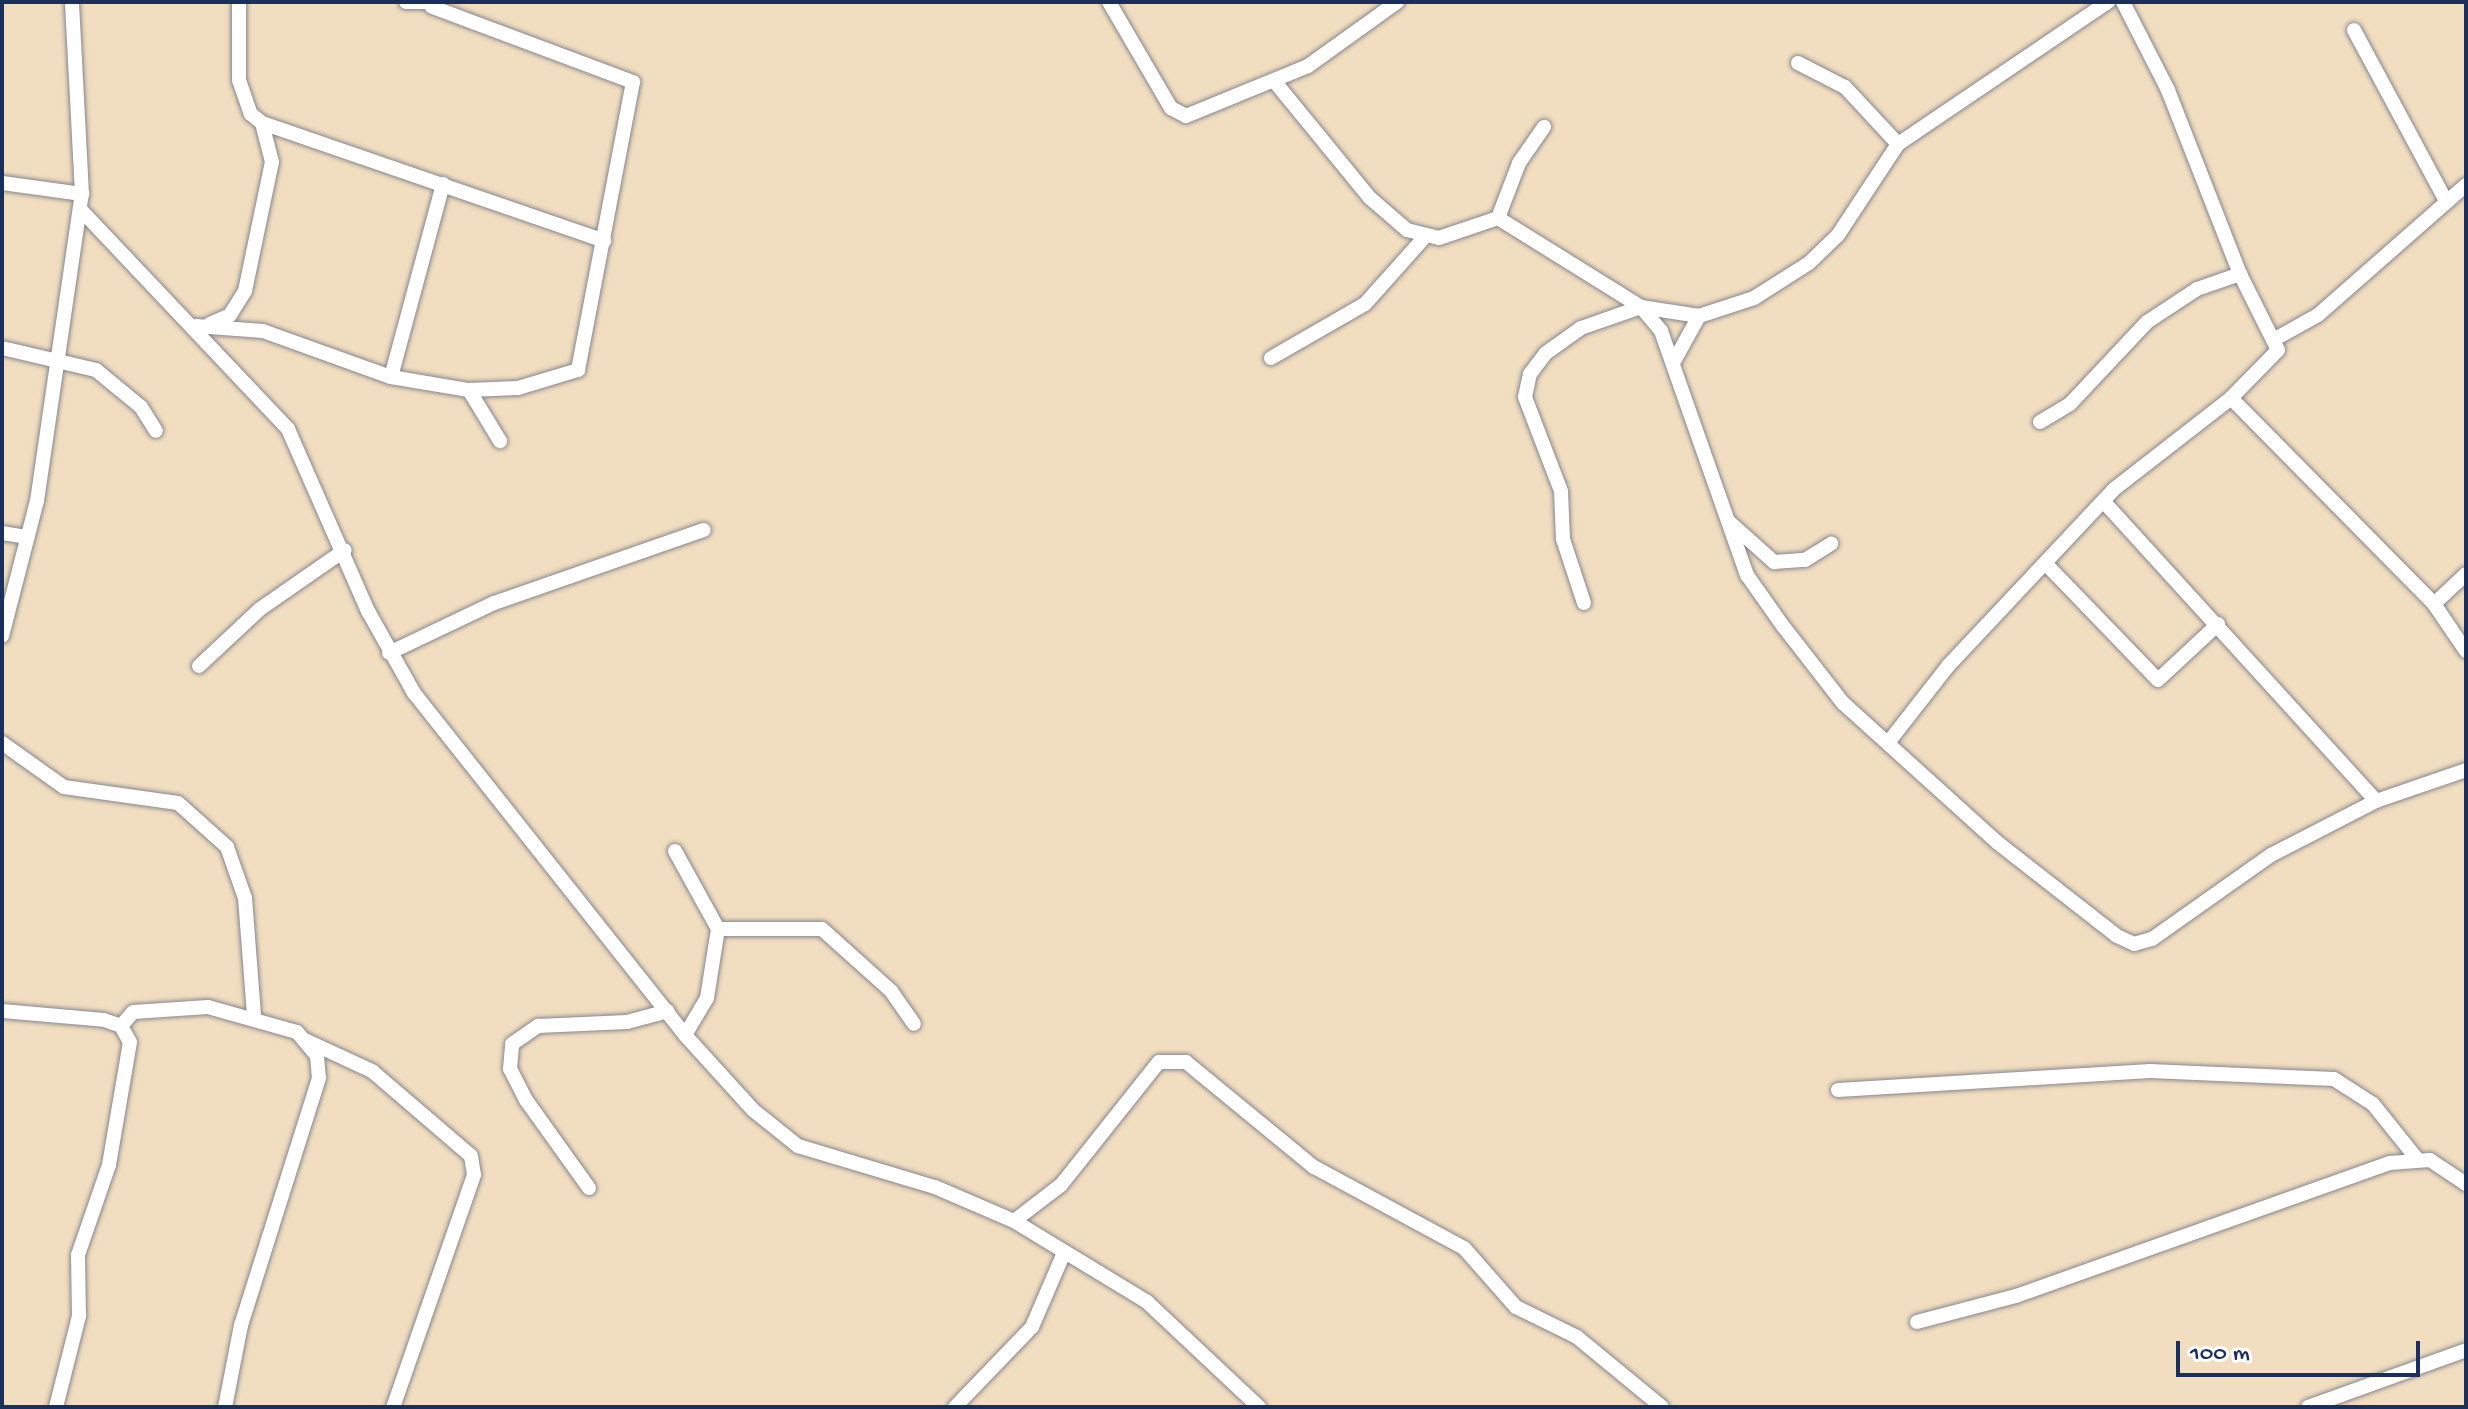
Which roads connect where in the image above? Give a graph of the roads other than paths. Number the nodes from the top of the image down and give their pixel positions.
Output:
1 (72, 2) edge
2 (239, 2) edge
3 (406, 2) edge
4 (1109, 2) edge
5 (1397, 2) edge
6 (2108, 2) edge
7 (2123, 2) edge
8 (434, 5) edge
9 (2354, 30) dead end
10 (1798, 63) dead end
11 (1275, 82) junction
12 (262, 123) junction
13 (1544, 127) dead end
14 (1898, 144) junction
15 (2, 183) edge
16 (443, 184) junction
17 (2466, 185) edge
18 (2445, 199) junction
19 (81, 201) junction
20 (1498, 218) junction
21 (1423, 239) junction
22 (604, 241) junction
23 (2240, 274) junction
24 (1641, 307) junction
25 (1699, 316) junction
26 (196, 326) junction
27 (2275, 339) junction
28 (2, 348) edge
29 (58, 358) junction
30 (1271, 358) dead end
31 (1673, 363) junction
32 (391, 377) junction
33 (469, 390) junction
34 (2231, 398) junction
35 (2040, 422) dead end
36 (156, 431) dead end
37 (500, 441) dead end
38 (2105, 503) junction
39 (1724, 518) junction
40 (704, 530) dead end
41 (2, 533) edge
42 (28, 537) junction
43 (1831, 544) dead end
44 (345, 550) junction
45 (2046, 564) junction
46 (2466, 574) edge
47 (1584, 603) dead end
48 (2434, 604) junction
49 (2218, 624) junction
50 (2, 636) edge
51 (2466, 651) edge
52 (389, 653) junction
53 (199, 666) dead end
54 (1891, 739) junction
55 (2, 743) edge
56 (2466, 770) edge
57 (2376, 801) junction
58 (675, 851) dead end
59 (718, 929) junction
60 (2, 1011) edge
61 (668, 1011) junction
62 (254, 1015) junction
63 (914, 1024) dead end
64 (121, 1026) junction
65 (685, 1035) junction
66 (305, 1040) junction
67 (1838, 1090) dead end
68 (2417, 1159) junction
69 (2466, 1184) edge
70 (589, 1188) dead end
71 (1014, 1221) junction
72 (1063, 1255) junction
73 (1917, 1322) dead end
74 (2466, 1350) edge
75 (56, 1407) edge
76 (225, 1407) edge
77 (393, 1407) edge
78 (955, 1407) edge
79 (1259, 1407) edge
80 (1662, 1407) edge
81 (2308, 1407) edge

1 - 19 street
2 - 12 street
3 - 8 street
4 - 11 street
5 - 11 street
6 - 14 street
7 - 23 street
8 - 22 street
9 - 18 street
10 - 14 street
11 - 21 street
12 - 16 street
12 - 26 street
13 - 20 street
14 - 25 street
15 - 19 street
16 - 22 street
16 - 32 street
17 - 18 street
18 - 27 street
19 - 26 street
19 - 29 street
20 - 21 street
20 - 24 street
21 - 30 street
22 - 33 street
23 - 27 street
23 - 35 street
24 - 25 street
24 - 31 street
24 - 47 street
25 - 31 street
26 - 32 street
26 - 44 street
27 - 34 street
28 - 29 street
29 - 36 street
29 - 42 street
31 - 39 street
32 - 33 street
33 - 37 street
34 - 38 street
34 - 48 street
38 - 45 street
38 - 49 street
39 - 43 street
39 - 54 street
40 - 52 street
41 - 42 street
42 - 50 street
44 - 52 street
44 - 53 street
45 - 49 street
45 - 54 street
46 - 48 street
48 - 51 street
49 - 57 street
52 - 61 street
54 - 57 street
55 - 62 street
56 - 57 street
58 - 59 street
59 - 63 street
59 - 65 street
60 - 64 street
61 - 65 street
61 - 70 street
62 - 64 street
62 - 66 street
64 - 75 street
65 - 71 street
66 - 76 street
66 - 77 street
67 - 68 street
68 - 69 street
68 - 73 street
71 - 72 street
71 - 80 street
72 - 78 street
72 - 79 street
74 - 81 street

